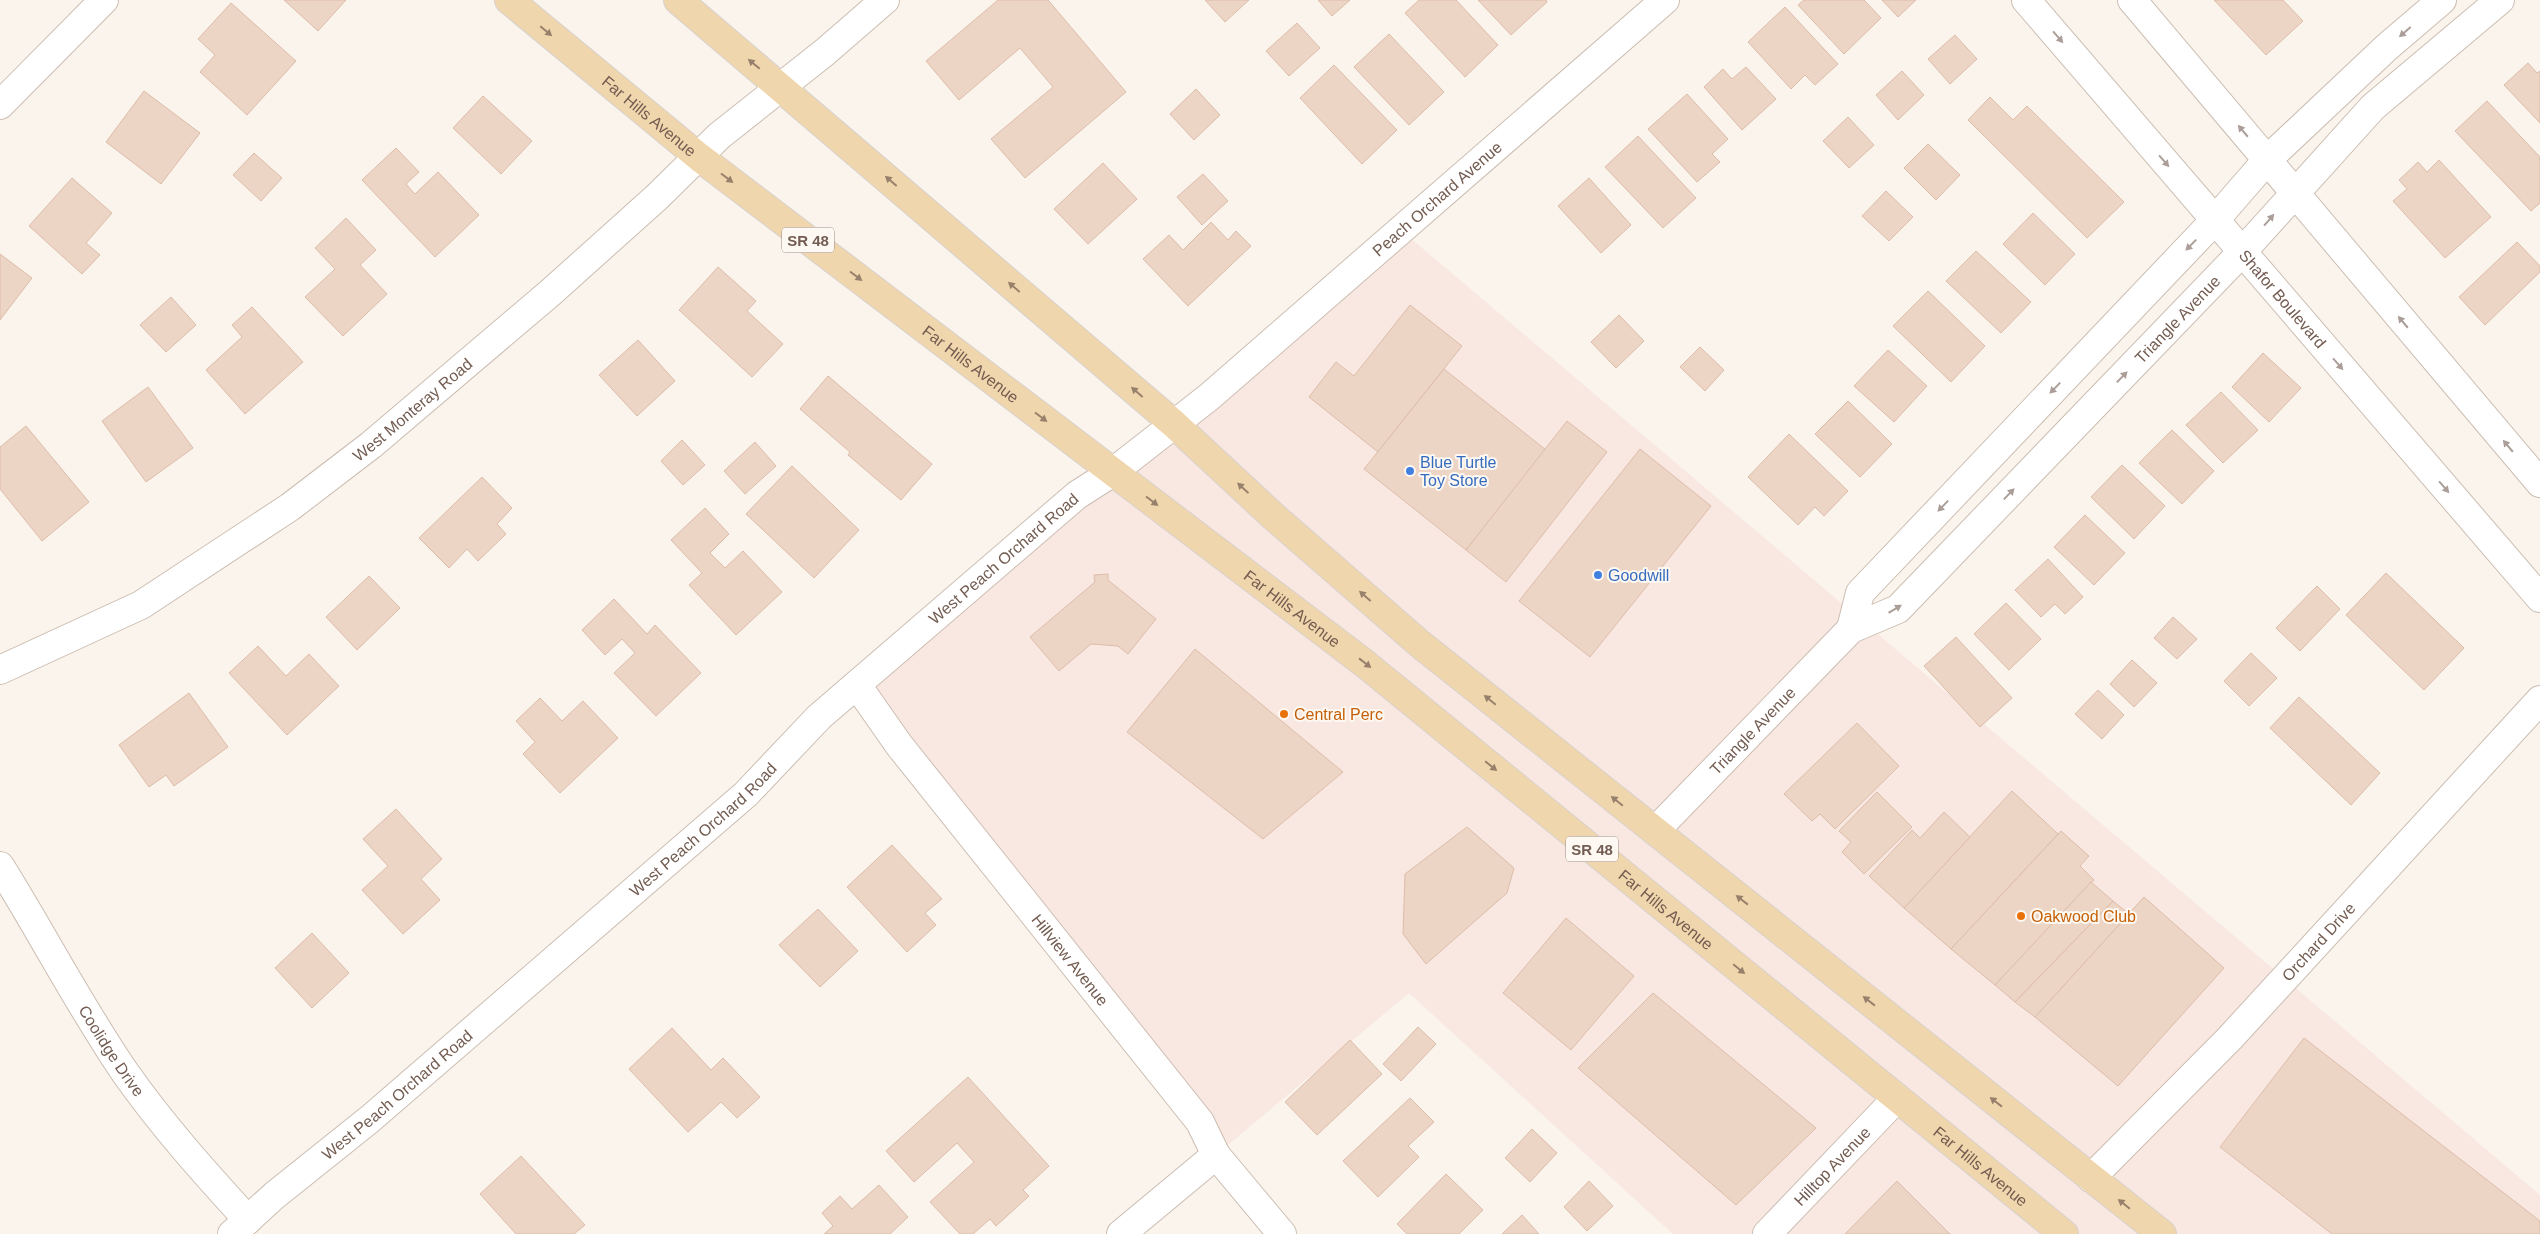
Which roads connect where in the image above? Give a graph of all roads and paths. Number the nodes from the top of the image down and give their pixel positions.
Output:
1 (104, 0) edge
2 (509, 0) edge
3 (678, 0) edge
4 (885, 0) edge
5 (1666, 0) edge
6 (2026, 0) edge
7 (2132, 0) edge
8 (2442, 0) edge
9 (2500, 0) edge
10 (781, 86) junction
11 (0, 105) edge
12 (699, 157) junction
13 (2268, 160) junction
14 (2294, 192) junction
15 (2215, 220) junction
16 (2242, 252) junction
17 (1174, 424) junction
18 (1113, 472) junction
19 (2540, 483) edge
20 (2540, 598) edge
21 (1851, 629) junction
22 (0, 670) edge
23 (857, 685) junction
24 (2540, 700) edge
25 (1655, 831) junction
26 (0, 866) edge
27 (1897, 1098) junction
28 (1216, 1155) junction
29 (2091, 1178) junction
30 (240, 1227) edge
31 (1121, 1234) edge
32 (1282, 1234) edge
33 (1767, 1234) edge
34 (2064, 1234) edge
35 (2162, 1234) edge

1 - 11 street
2 -> 12 main road, Far Hills Avenue / SR 48
10 -> 3 main road
4 - 10 street, West Monteray Road
5 - 17 street, Peach Orchard Avenue
6 -> 15 street, Shafor Boulevard
13 -> 7 street
8 -> 13 street
9 - 14 street, Triangle Avenue
10 - 12 street, West Monteray Road
17 -> 10 main road
12 -> 18 main road, Far Hills Avenue / SR 48
12 - 22 street, West Monteray Road
13 - 14 street
13 - 15 street
16 -> 14 street, Triangle Avenue
19 -> 14 street
15 - 16 street, Shafor Boulevard
15 -> 21 street
16 -> 20 street, Shafor Boulevard
21 -> 16 street, Triangle Avenue
17 - 18 street, West Peach Orchard Road
25 -> 17 main road
18 - 23 street, West Peach Orchard Road
18 -> 27 main road, Far Hills Avenue / SR 48
21 - 25 street, Triangle Avenue
23 - 28 street, Hillview Avenue
23 - 30 street, West Peach Orchard Road
24 - 29 street, Orchard Drive
29 -> 25 main road
26 - 30 street, Coolidge Drive
27 - 33 street, Hilltop Avenue
27 - 34 main road, Far Hills Avenue / SR 48
28 - 31 street
28 - 32 street, Hillview Avenue
35 -> 29 main road

